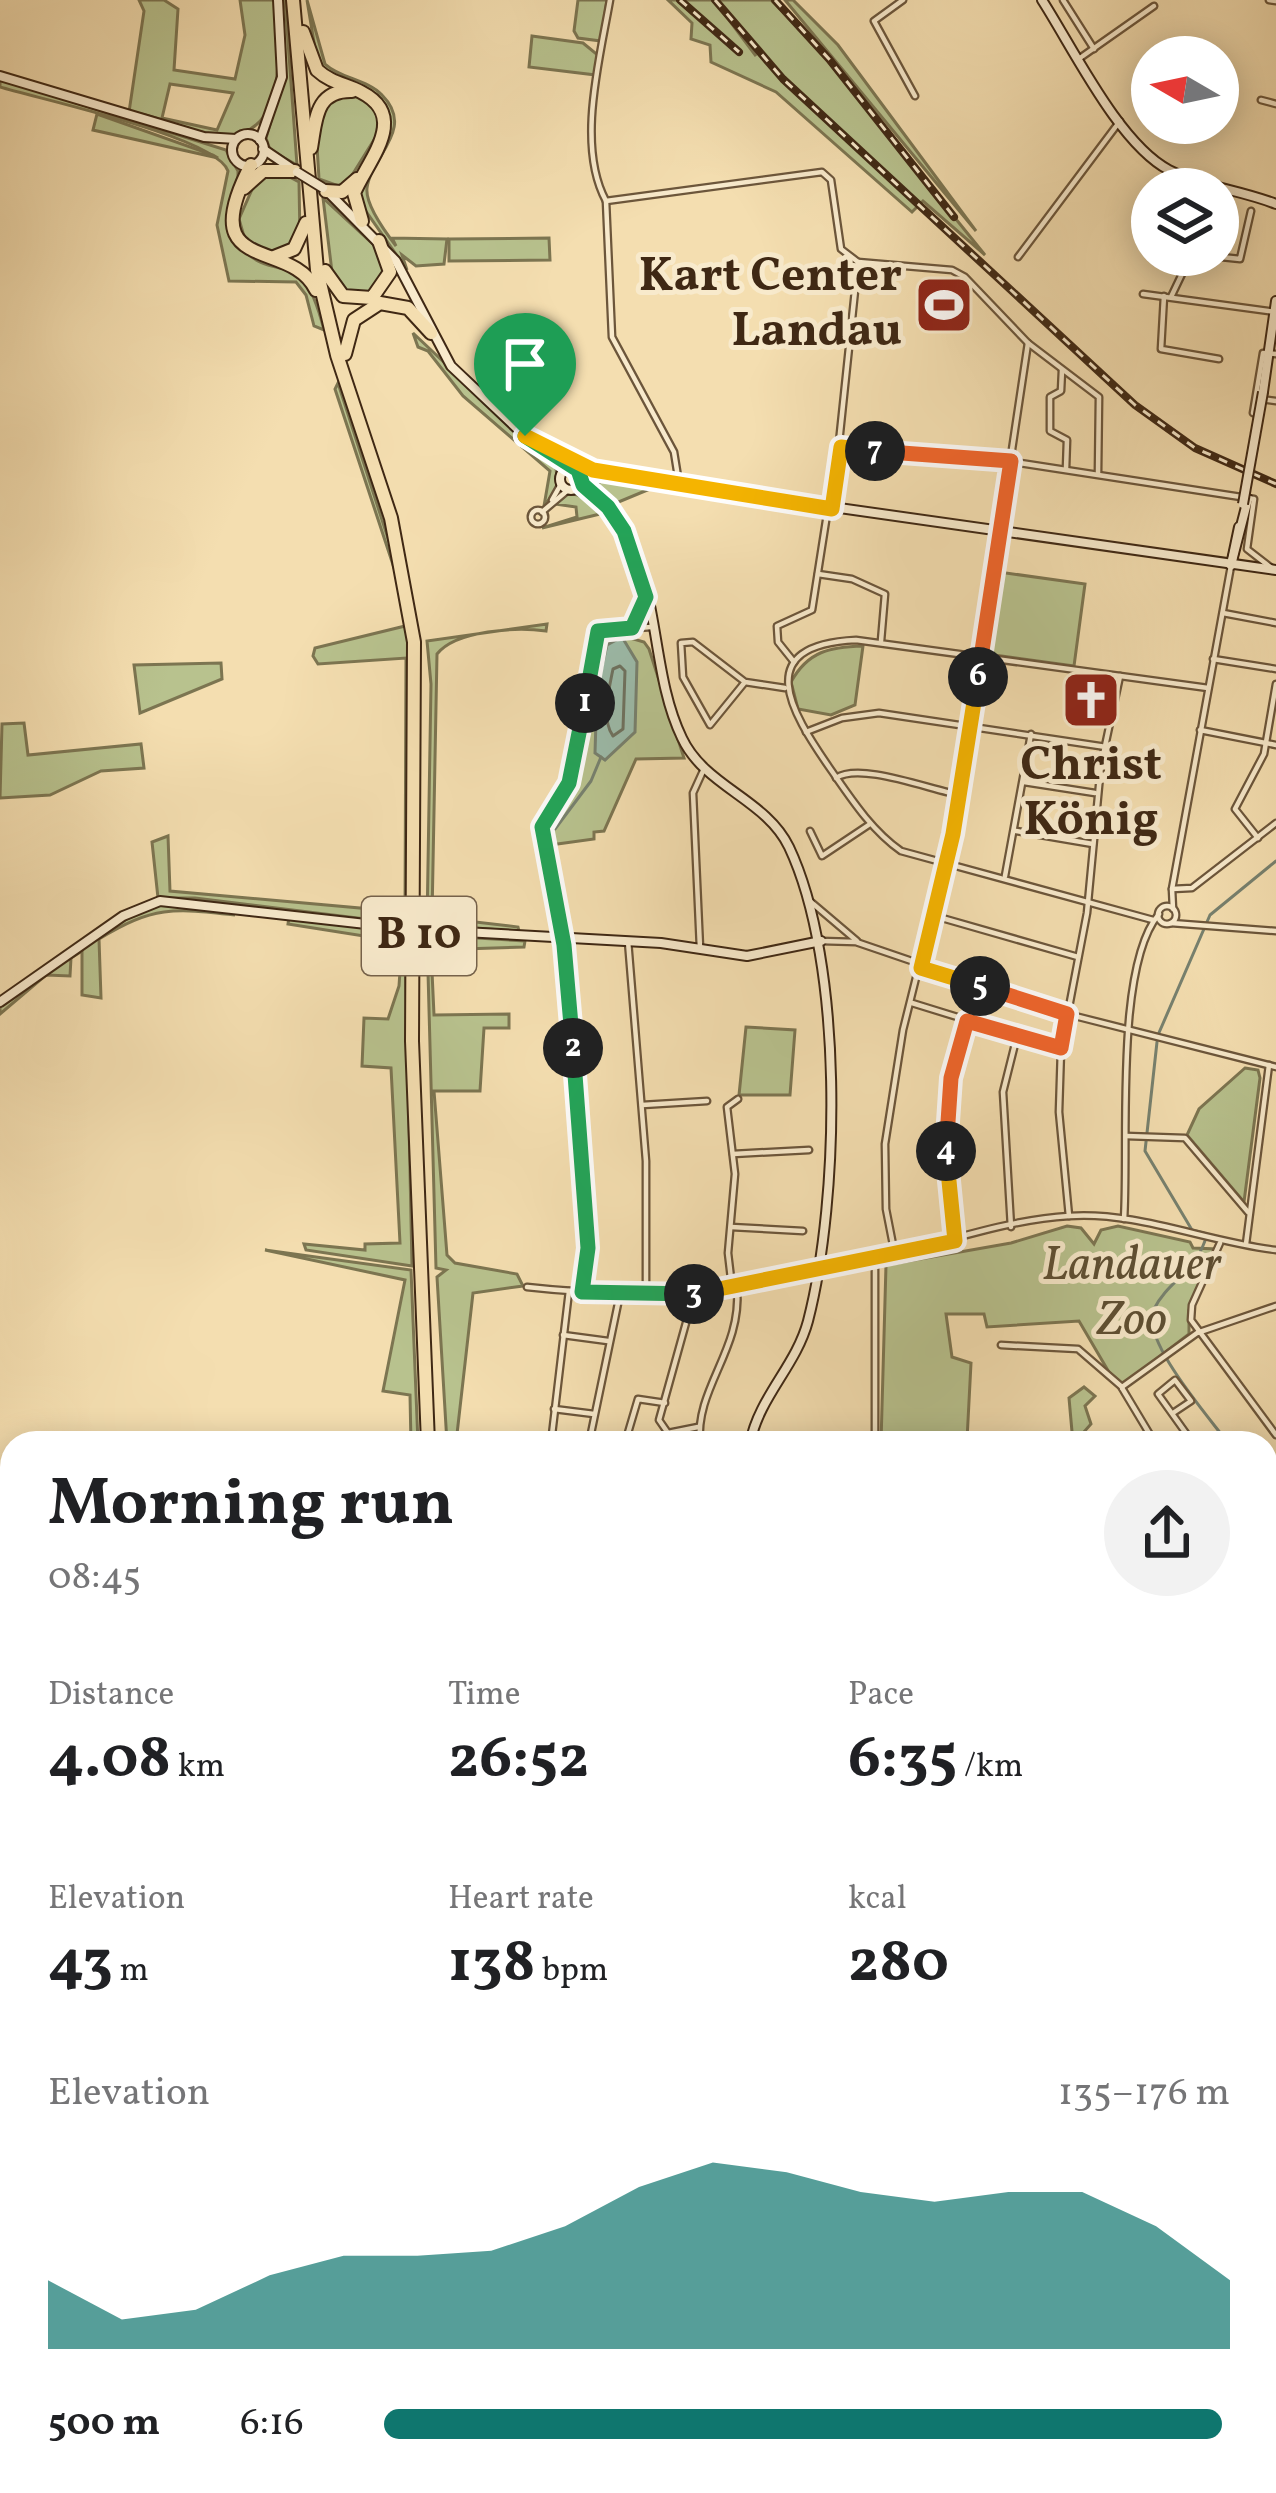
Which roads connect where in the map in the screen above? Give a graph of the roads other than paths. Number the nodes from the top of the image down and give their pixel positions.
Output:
1 (278, 0) edge
2 (296, 0) edge
3 (610, 0) edge
4 (903, 0) edge
5 (1042, 0) edge
6 (1063, 0) edge
7 (1154, 7) dead end
8 (303, 32) junction
9 (1094, 50) junction
10 (1080, 58) junction
11 (0, 76) edge
12 (361, 91) junction
13 (915, 96) dead end
14 (1261, 100) dead end
15 (1276, 104) edge
16 (1120, 121) junction
17 (204, 136) junction
18 (236, 139) junction
19 (258, 141) junction
20 (311, 148) junction
21 (245, 160) junction
22 (1165, 168) edge
23 (296, 172) junction
24 (362, 174) junction
25 (325, 190) junction
26 (239, 194) junction
27 (1239, 194) edge
28 (307, 198) junction
29 (606, 201) junction
30 (1275, 203) edge
31 (1251, 211) dead end
32 (362, 221) junction
33 (379, 241) junction
34 (1018, 257) dead end
35 (265, 258) junction
36 (1239, 259) edge
37 (858, 262) junction
38 (325, 271) junction
39 (1180, 276) edge
40 (1143, 294) dead end
41 (1168, 297) junction
42 (1275, 309) edge
43 (326, 314) junction
44 (431, 333) junction
45 (1028, 343) junction
46 (345, 354) junction
47 (1272, 354) edge
48 (1220, 359) dead end
49 (1062, 370) junction
50 (1262, 394) junction
51 (1276, 401) edge
52 (1252, 413) dead end
53 (525, 436) junction
54 (841, 447) junction
55 (1011, 461) junction
56 (1066, 470) junction
57 (598, 471) junction
58 (1097, 474) junction
59 (623, 476) junction
60 (572, 480) junction
61 (678, 485) junction
62 (830, 509) junction
63 (542, 512) dead end
64 (1240, 531) junction
65 (999, 534) junction
66 (1239, 549) junction
67 (1231, 566) junction
68 (1258, 568) junction
69 (1275, 570) edge
70 (818, 574) junction
71 (646, 597) junction
72 (1221, 613) junction
73 (1276, 623) edge
74 (652, 626) junction
75 (632, 628) junction
76 (881, 641) junction
77 (981, 657) junction
78 (1214, 659) junction
79 (794, 663) junction
80 (1276, 669) edge
81 (1120, 676) junction
82 (745, 682) junction
83 (1276, 684) edge
84 (784, 688) junction
85 (1208, 688) junction
86 (971, 725) junction
87 (1200, 730) junction
88 (805, 733) junction
89 (1031, 734) junction
90 (1268, 743) junction
91 (1276, 745) edge
92 (1106, 747) junction
93 (704, 770) junction
94 (836, 778) junction
95 (1024, 782) junction
96 (1098, 793) junction
97 (960, 795) junction
98 (870, 824) junction
99 (1276, 824) edge
100 (810, 831) dead end
101 (1015, 831) junction
102 (1258, 838) junction
103 (1093, 844) junction
104 (946, 866) junction
105 (1004, 878) junction
106 (1172, 889) junction
107 (809, 900) junction
108 (1088, 901) junction
109 (1174, 911) junction
110 (1158, 914) junction
111 (934, 916) junction
112 (1195, 922) junction
113 (1167, 923) junction
114 (1276, 931) edge
115 (1146, 934) junction
116 (556, 938) junction
117 (628, 941) junction
118 (820, 941) junction
119 (861, 944) junction
120 (700, 948) junction
121 (1078, 958) junction
122 (921, 968) junction
123 (0, 1002) edge
124 (910, 1003) junction
125 (1067, 1014) junction
126 (967, 1021) junction
127 (1130, 1030) junction
128 (1017, 1036) junction
129 (1061, 1048) junction
130 (1272, 1066) edge
131 (738, 1099) dead end
132 (707, 1101) dead end
133 (642, 1106) junction
134 (1126, 1136) junction
135 (809, 1150) dead end
136 (733, 1154) junction
137 (1250, 1213) junction
138 (1069, 1216) junction
139 (1124, 1219) junction
140 (730, 1227) junction
141 (1012, 1227) junction
142 (803, 1231) dead end
143 (955, 1241) junction
144 (1220, 1243) junction
145 (1246, 1246) junction
146 (1276, 1250) edge
147 (895, 1255) junction
148 (875, 1260) junction
149 (818, 1271) junction
150 (735, 1286) junction
151 (527, 1287) dead end
152 (569, 1291) junction
153 (582, 1292) junction
154 (620, 1294) junction
155 (646, 1294) junction
156 (694, 1294) junction
157 (1276, 1306) edge
158 (1197, 1333) junction
159 (562, 1335) junction
160 (608, 1341) junction
161 (1001, 1345) dead end
162 (1122, 1387) junction
163 (665, 1402) junction
164 (554, 1409) junction
165 (1173, 1413) junction
166 (594, 1414) junction
167 (699, 1427) junction
168 (431, 1431) edge
169 (432, 1431) edge
170 (551, 1431) edge
171 (591, 1431) edge
172 (629, 1431) edge
173 (666, 1431) edge
174 (678, 1431) edge
175 (699, 1431) edge
176 (754, 1431) edge
177 (875, 1431) edge
178 (1147, 1431) edge
179 (1185, 1431) edge
180 (1273, 1431) edge

1 - 19 main road
2 - 8 highway, B 10
2 - 28 highway, B 10
3 - 29 street
4 - 13 street
5 - 10 main road
6 - 9 street
7 - 9 street
8 - 12 highway
8 - 20 highway, B 10
9 - 10 street
10 - 16 main road
11 - 17 main road
12 - 20 highway
12 - 24 highway
14 - 15 street
16 - 22 main road
16 - 34 street
17 - 18 main road
17 - 21 main road
18 - 19 main road
18 - 21 main road
19 - 21 main road
19 - 23 main road
20 - 38 highway, B 10
21 - 23 main road
21 - 26 highway
23 - 25 main road, bridge
23 - 26 highway
24 - 25 highway
24 - 32 highway
25 - 32 main road
26 - 35 highway
27 - 30 main road
28 - 35 highway
28 - 43 highway, B 10
29 - 37 street
29 - 61 street
31 - 36 street
32 - 33 main road
33 - 38 highway
33 - 44 main road
35 - 43 highway
37 - 45 street
37 - 54 street
38 - 46 highway, B 10
39 - 41 street
40 - 41 street
41 - 42 street
41 - 48 street
42 - 47 main road
43 - 168 highway, B 10
44 - 46 highway
44 - 53 main road
45 - 49 street
45 - 55 street
46 - 169 highway, B 10
47 - 50 main road
49 - 56 street
49 - 58 street
50 - 51 street
50 - 52 street
50 - 64 main road, bridge
53 - 57 main road
53 - 60 main road
54 - 55 street
54 - 62 street
55 - 56 street
55 - 65 street
56 - 58 street
57 - 59 main road
57 - 60 main road
58 - 69 street
59 - 60 main road
59 - 61 main road
60 - 63 street
60 - 71 main road
61 - 62 main road
62 - 65 main road
62 - 70 street
64 - 66 main road
64 - 67 main road
65 - 67 main road
65 - 77 street
66 - 67 main road
66 - 68 main road
67 - 68 main road
67 - 72 street
68 - 69 main road
70 - 76 street
70 - 79 street
71 - 74 main road
71 - 75 street
72 - 73 street
72 - 78 street
74 - 75 street
74 - 93 main road
75 - 116 street
76 - 77 street
76 - 79 street
77 - 81 street
77 - 86 street
78 - 80 street
78 - 85 street
79 - 84 street
81 - 85 street
81 - 92 street
82 - 82 street
82 - 84 street
83 - 90 street
84 - 88 street
85 - 87 street
86 - 88 street
86 - 89 street
86 - 97 street
87 - 90 street
87 - 106 street
88 - 94 street
89 - 92 street
89 - 95 street
90 - 91 street
90 - 102 street
92 - 96 street
93 - 107 main road
93 - 120 street
94 - 97 street
94 - 98 street
95 - 96 street
95 - 101 street
96 - 103 street
97 - 104 street
98 - 100 street
98 - 104 street
99 - 102 street
101 - 103 street
101 - 105 street
102 - 106 street
103 - 108 street
104 - 105 street
104 - 111 street
105 - 108 street
106 - 109 street
106 - 110 street
107 - 118 main road
107 - 119 street
108 - 110 street
108 - 121 street
109 - 110 street
109 - 112 street
109 - 113 street
110 - 113 street
110 - 115 street
111 - 121 street
111 - 122 street
112 - 113 street
112 - 114 street
113 - 115 street
115 - 127 street
116 - 117 main road
116 - 123 main road, bridge
116 - 153 street
117 - 120 main road
117 - 133 street
118 - 119 street
118 - 120 main road
118 - 149 main road
119 - 122 street
121 - 125 street
122 - 124 street
122 - 125 street
124 - 126 street
124 - 147 street
125 - 127 street
125 - 129 street
126 - 128 street
126 - 143 street
127 - 130 street
127 - 134 street
128 - 129 street
128 - 141 street
129 - 138 street
130 - 137 street
131 - 136 street
132 - 133 street
133 - 155 street
134 - 137 street
134 - 139 street
135 - 136 street
136 - 140 street
137 - 145 street
138 - 139 street
138 - 141 street
139 - 144 street
140 - 142 street
140 - 150 street
141 - 143 street
143 - 147 street
144 - 145 street
144 - 158 street
145 - 146 street
147 - 148 street
148 - 149 street
148 - 177 street
149 - 150 street
149 - 176 main road
150 - 156 street
150 - 167 street
151 - 152 street
152 - 153 street
152 - 159 street
153 - 154 street
154 - 155 street
154 - 160 street
155 - 156 street
156 - 163 street
157 - 158 street
158 - 162 street
158 - 180 street
159 - 160 street
159 - 164 street
160 - 166 street
161 - 162 street
162 - 178 street
163 - 172 street
163 - 173 street
164 - 166 street
164 - 170 street
165 - 165 street
165 - 179 street
166 - 171 street
167 - 174 street
167 - 175 street

